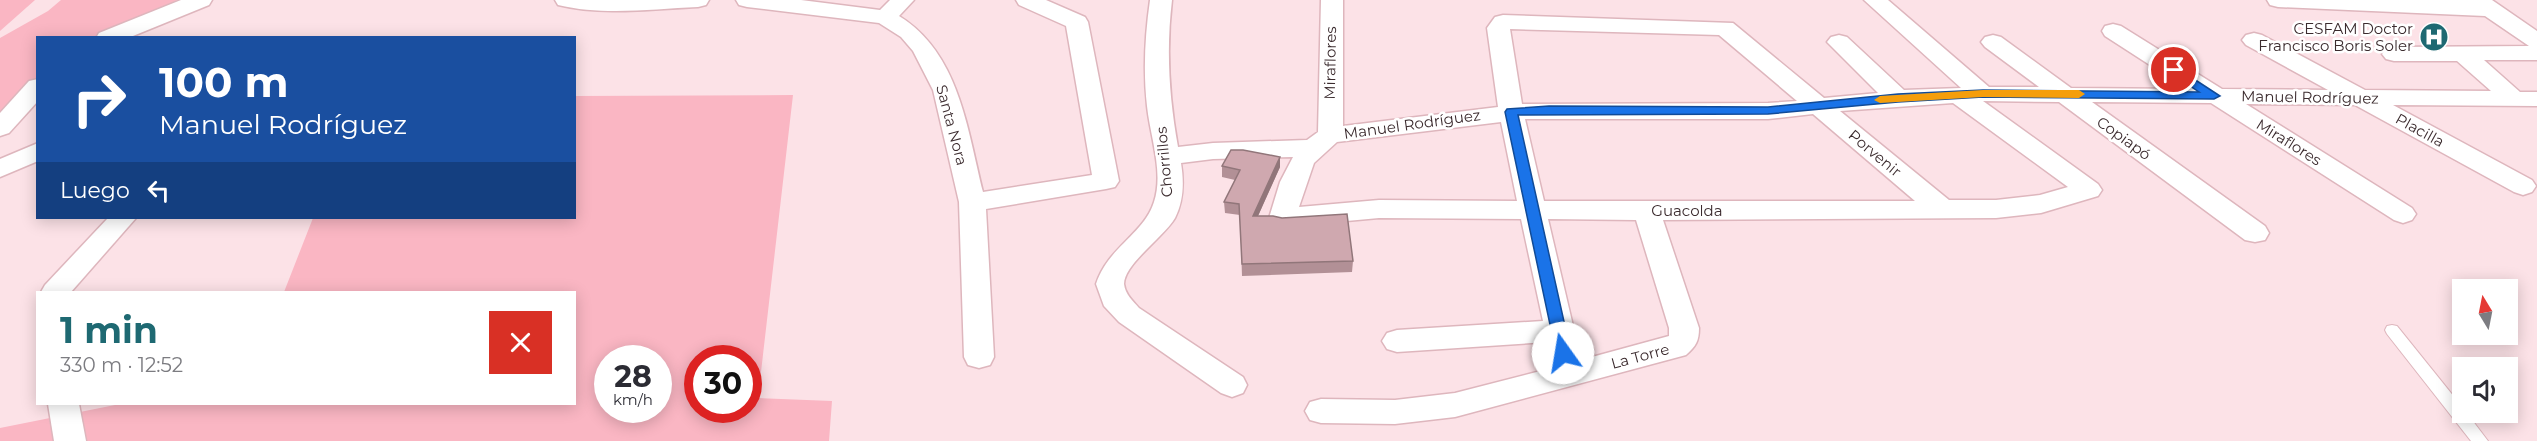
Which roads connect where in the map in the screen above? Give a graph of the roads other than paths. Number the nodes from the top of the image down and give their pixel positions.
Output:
1 (201, 0) edge
2 (566, 0) edge
3 (698, 0) edge
4 (747, 0) edge
5 (1027, 0) edge
6 (1161, 0) edge
7 (1332, 0) edge
8 (1875, 0) edge
9 (2278, 0) edge
10 (2400, 3) edge
11 (2483, 4) edge
12 (1056, 5) edge
13 (894, 8) edge
14 (2113, 32) dead end
15 (116, 36) edge
16 (2254, 40) dead end
17 (2537, 41) edge
18 (1839, 42) dead end
19 (1993, 42) dead end
20 (2537, 53) edge
21 (2394, 54) dead end
22 (2463, 54) junction
23 (36, 88) edge
24 (1957, 94) junction
25 (1983, 94) junction
26 (2062, 94) junction
27 (2214, 96) junction
28 (2359, 97) junction
29 (1898, 98) junction
30 (2526, 99) edge
31 (1817, 106) junction
32 (1511, 112) junction
33 (0, 128) edge
34 (1321, 141) junction
35 (36, 153) edge
36 (1167, 156) junction
37 (0, 169) edge
38 (2523, 186) dead end
39 (972, 202) junction
40 (1533, 209) junction
41 (1942, 209) junction
42 (1647, 211) junction
43 (2403, 214) dead end
44 (122, 219) edge
45 (2255, 233) dead end
46 (57, 291) edge
47 (2392, 330) dead end
48 (1558, 331) junction
49 (1398, 341) dead end
50 (979, 357) dead end
51 (1569, 375) junction
52 (1232, 385) dead end
53 (64, 405) edge
54 (1321, 411) dead end
55 (70, 441) edge
56 (2480, 441) edge

1 - 15 street
2 - 3 street
4 - 13 street, Santa Nora
5 - 12 street
6 - 36 street, Chorrillos
7 - 34 street, Miraflores
8 - 25 street
9 - 10 street
10 - 11 street
11 - 17 street
12 - 39 street
13 - 39 street, Santa Nora
14 - 27 street, Miraflores
16 - 28 street, Placilla
18 - 29 street
19 - 26 street, Copiapó
20 - 22 street
21 - 22 street
22 - 30 street
23 - 33 street
24 - 25 street, Manuel Rodríguez
24 - 29 street, Manuel Rodríguez
24 - 41 street, Guacolda
25 - 26 street, Manuel Rodríguez
26 - 27 street, Manuel Rodríguez
26 - 45 street, Copiapó
27 - 28 street, Manuel Rodríguez
27 - 43 street, Miraflores
28 - 30 street, Manuel Rodríguez
28 - 38 street, Placilla
29 - 31 street, Manuel Rodríguez
31 - 32 street, Manuel Rodríguez
31 - 32 street, Porvenir
31 - 41 street, Porvenir
32 - 34 street, Manuel Rodríguez
32 - 40 street
34 - 36 street, Manuel Rodríguez
34 - 40 street, Guacolda
35 - 37 street
36 - 52 street, Chorrillos
39 - 50 street, Santa Nora
40 - 42 street, Guacolda
40 - 48 street
41 - 42 street, Guacolda
42 - 51 street, La Torre
44 - 46 street
47 - 56 lane
48 - 49 street
48 - 51 street
51 - 54 street, La Torre
53 - 55 street

